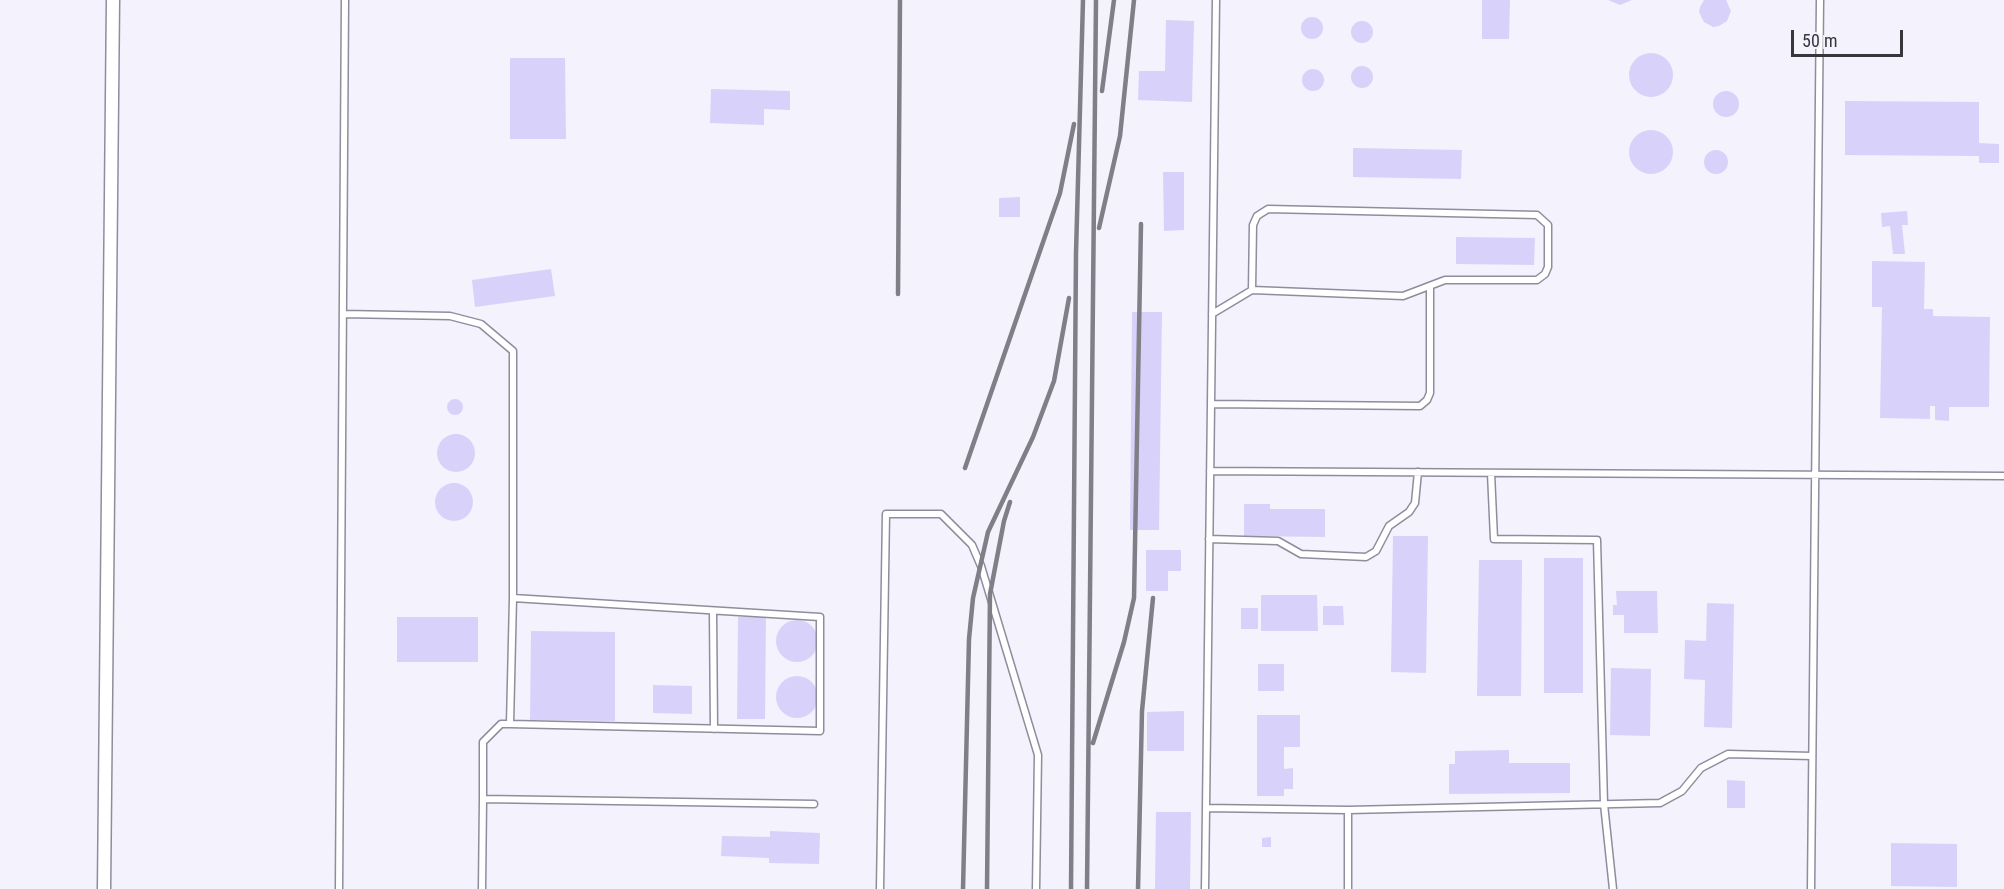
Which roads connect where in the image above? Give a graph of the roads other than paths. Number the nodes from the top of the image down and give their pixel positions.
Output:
1 (113, 0) edge
2 (345, 0) edge
3 (1216, 0) edge
4 (1820, 0) edge
5 (1430, 286) junction
6 (1252, 290) junction
7 (343, 314) junction
8 (1212, 314) junction
9 (1211, 404) junction
10 (1210, 471) junction
11 (1418, 472) junction
12 (1491, 473) junction
13 (1815, 475) junction
14 (2004, 476) edge
15 (1209, 539) junction
16 (513, 598) junction
17 (713, 612) junction
18 (510, 724) junction
19 (714, 729) junction
20 (1812, 756) junction
21 (483, 799) junction
22 (814, 804) dead end
23 (1604, 804) junction
24 (1206, 808) junction
25 (1348, 810) junction
26 (104, 889) edge
27 (339, 889) edge
28 (482, 889) edge
29 (880, 889) edge
30 (1036, 889) edge
31 (1205, 889) edge
32 (1348, 889) edge
33 (1612, 889) edge
34 (1811, 889) edge

1 - 26 street
2 - 7 lane
3 - 8 lane
4 - 13 lane
5 - 6 lane
5 - 6 lane
5 - 9 lane
6 - 8 lane
7 - 16 lane
7 - 27 lane
8 - 9 lane
9 - 10 lane
10 - 11 lane
10 - 15 lane
11 - 12 lane
11 - 15 lane
12 - 13 lane
12 - 23 lane
13 - 14 lane
13 - 20 lane
15 - 24 lane
16 - 17 lane
16 - 18 lane
17 - 19 lane
17 - 19 lane
18 - 19 lane
18 - 21 lane
20 - 23 lane
20 - 34 lane
21 - 22 lane
21 - 28 lane
23 - 25 lane
23 - 33 lane
24 - 25 lane
24 - 31 lane
25 - 32 lane
29 - 30 lane

